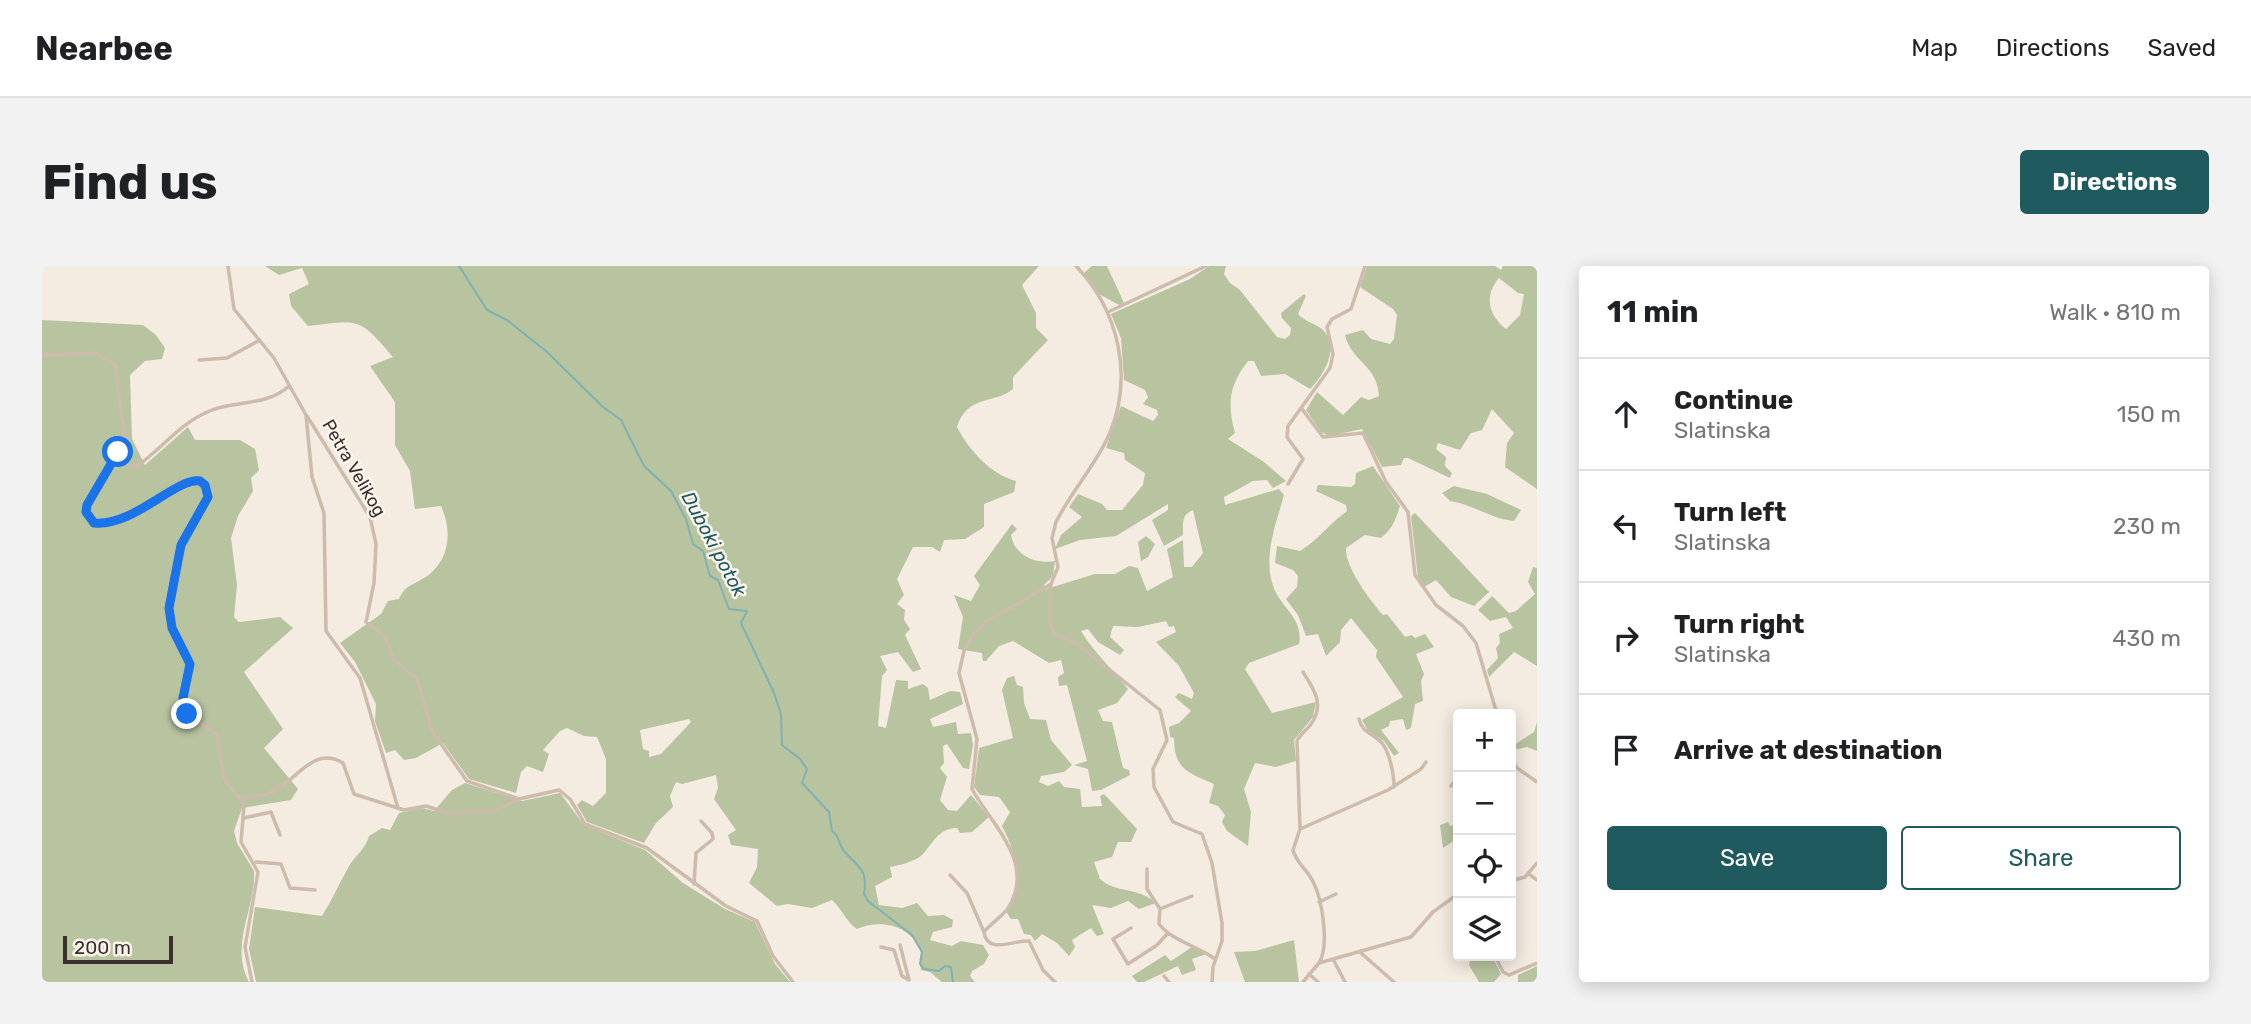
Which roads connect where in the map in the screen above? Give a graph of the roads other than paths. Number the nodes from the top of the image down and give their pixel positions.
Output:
1 (228, 266) edge
2 (1076, 266) edge
3 (1206, 266) edge
4 (1365, 266) edge
5 (1108, 312) junction
6 (260, 340) junction
7 (42, 355) edge
8 (200, 360) dead end
9 (289, 386) junction
10 (1302, 409) junction
11 (306, 415) junction
12 (116, 461) junction
13 (1288, 484) dead end
14 (1051, 584) junction
15 (1303, 673) dead end
16 (1496, 709) edge
17 (1359, 719) dead end
18 (1426, 762) dead end
19 (1516, 766) edge
20 (1537, 782) edge
21 (1453, 783) edge
22 (1451, 786) dead end
23 (1394, 787) junction
24 (238, 796) junction
25 (519, 799) junction
26 (398, 808) junction
27 (244, 818) junction
28 (701, 821) dead end
29 (1300, 829) junction
30 (280, 835) dead end
31 (255, 862) junction
32 (1537, 863) edge
33 (1147, 869) dead end
34 (1529, 874) junction
35 (950, 875) dead end
36 (1516, 879) edge
37 (1537, 880) edge
38 (694, 884) junction
39 (315, 890) dead end
40 (1336, 894) dead end
41 (1192, 897) dead end
42 (1453, 898) edge
43 (1319, 902) junction
44 (1160, 909) junction
45 (1131, 928) dead end
46 (984, 932) junction
47 (1168, 933) junction
48 (900, 945) dead end
49 (881, 947) dead end
50 (1361, 952) junction
51 (1323, 957) junction
52 (1215, 958) junction
53 (1328, 961) junction
54 (1334, 961) junction
55 (1498, 961) edge
56 (1319, 963) junction
57 (1537, 963) edge
58 (1309, 974) junction
59 (1164, 976) dead end
60 (909, 981) edge
61 (252, 982) edge
62 (793, 982) edge
63 (1055, 982) edge
64 (1169, 982) edge
65 (1212, 982) edge
66 (1303, 982) edge
67 (1318, 982) edge
68 (1345, 982) edge
69 (1394, 982) edge

1 - 6 street, Petra Velikog
2 - 5 street
3 - 5 street
4 - 10 street
5 - 14 street
6 - 8 street
6 - 9 street, Petra Velikog
7 - 12 street
9 - 11 street, Petra Velikog
9 - 12 street
10 - 13 street
10 - 16 street
11 - 25 street, Petra Velikog
11 - 26 street, Petra Velikog
12 - 24 street
14 - 46 street
14 - 52 street
15 - 29 street
17 - 23 street
18 - 23 street
19 - 20 street
21 - 22 street
23 - 29 street
24 - 26 street
24 - 27 street
25 - 26 street
25 - 38 street
27 - 30 street
27 - 31 street
28 - 38 street
29 - 43 street
31 - 39 street
31 - 61 street
32 - 34 street
33 - 44 street
34 - 36 street
34 - 37 street
35 - 46 street
38 - 62 street
40 - 43 street
41 - 44 street
42 - 50 street
43 - 51 street
44 - 47 street
45 - 47 street
46 - 63 street
47 - 52 street
48 - 60 street
49 - 60 street
50 - 54 street
50 - 69 street
51 - 53 street
51 - 56 street
52 - 65 street
53 - 54 street
53 - 56 street
54 - 68 street
55 - 57 street
56 - 58 street
58 - 66 street
58 - 67 street
59 - 64 street

